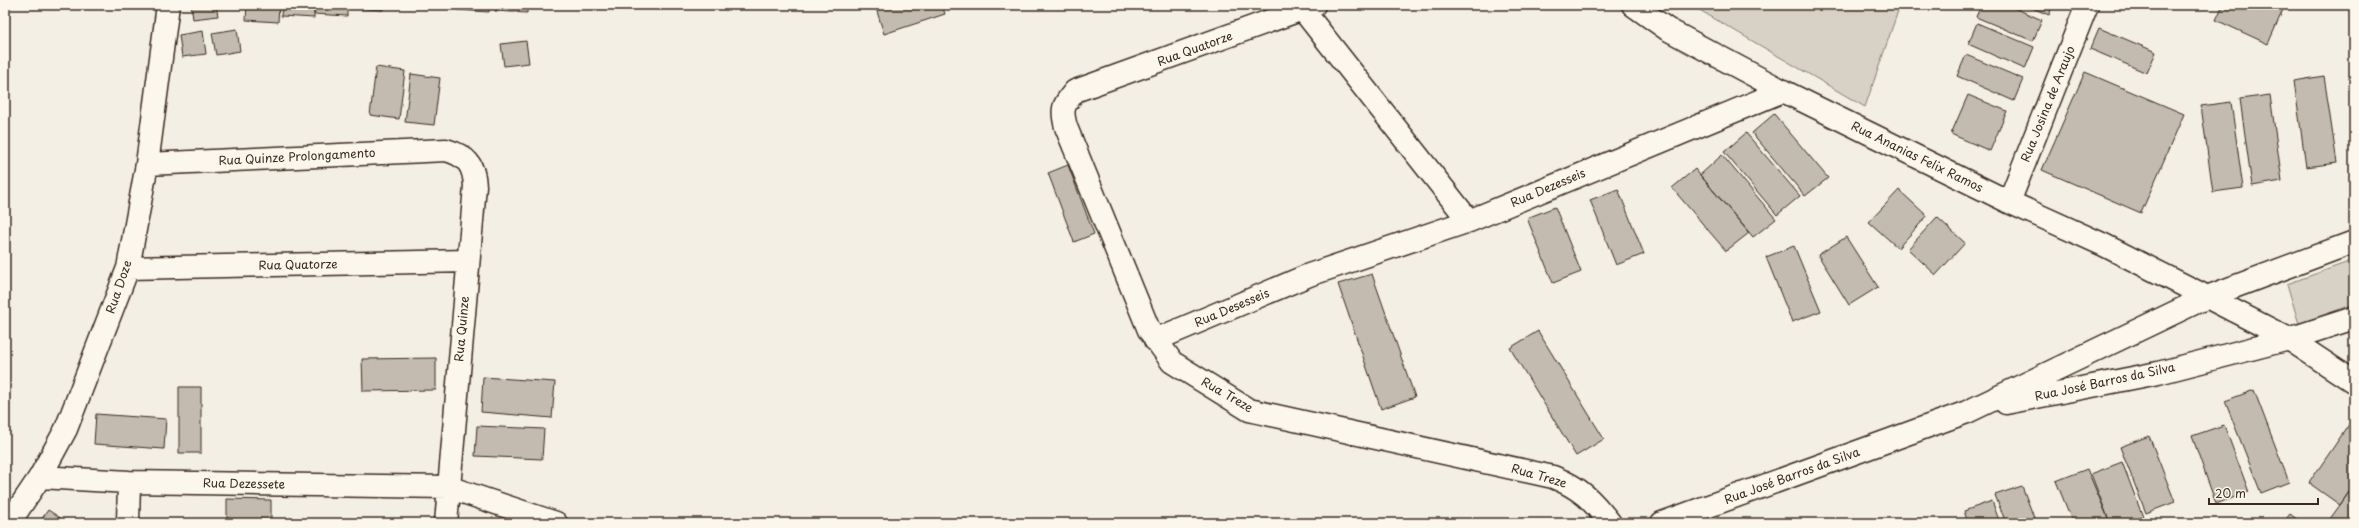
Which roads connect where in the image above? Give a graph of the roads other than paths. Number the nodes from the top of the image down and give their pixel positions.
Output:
1 (168, 5) edge
2 (1633, 5) edge
3 (2087, 5) edge
4 (1305, 6) edge
5 (1783, 91) junction
6 (1075, 92) joint
7 (446, 150) joint
8 (147, 164) junction
9 (2009, 202) junction
10 (1469, 221) junction
11 (2354, 242) edge
12 (468, 262) junction
13 (128, 268) junction
14 (1309, 275) joint
15 (2207, 297) junction
16 (2354, 318) edge
17 (2289, 339) junction
18 (1155, 340) junction
19 (2354, 382) edge
20 (1967, 412) junction
21 (40, 477) junction
22 (129, 482) junction
23 (448, 487) junction
24 (8, 523) edge
25 (128, 523) edge
26 (446, 523) edge
27 (556, 523) edge
28 (1610, 523) edge
29 (1662, 523) edge

1 - 8 street, Rua Doze
2 - 5 street, Rua Ananias Felix Ramos
3 - 9 street, Rua Josina de Araujo
4 - 6 street, Rua Quatorze
4 - 10 street
5 - 9 street, Rua Ananias Felix Ramos
5 - 10 street, Rua Dezesseis
6 - 18 street, Rua Treze
7 - 8 street, Rua Quinze Prolongamento
7 - 12 street, Rua Quinze
8 - 13 street, Rua Doze
9 - 15 street, Rua Ananias Felix Ramos
10 - 14 street, Rua Dezesseis
11 - 15 street, Rua José Barros da Silva
12 - 13 street, Rua Quatorze
12 - 23 street, Rua Quinze
13 - 21 street, Rua Doze
14 - 18 street, Rua Desesseis
15 - 17 street, Rua Ananias Felix Ramos
15 - 20 street, Rua José Barros da Silva
16 - 17 street, Rua José Barros da Silva
17 - 19 street, Rua Ananias Felix Ramos
17 - 20 street, Rua José Barros da Silva
18 - 28 street, Rua Treze
20 - 29 street, Rua José Barros da Silva
21 - 22 street, Rua Dezessete
21 - 24 street, Rua Doze
22 - 23 street, Rua Dezessete
22 - 25 street
23 - 26 street, Rua Quinze
23 - 27 street, Rua Dezessete

